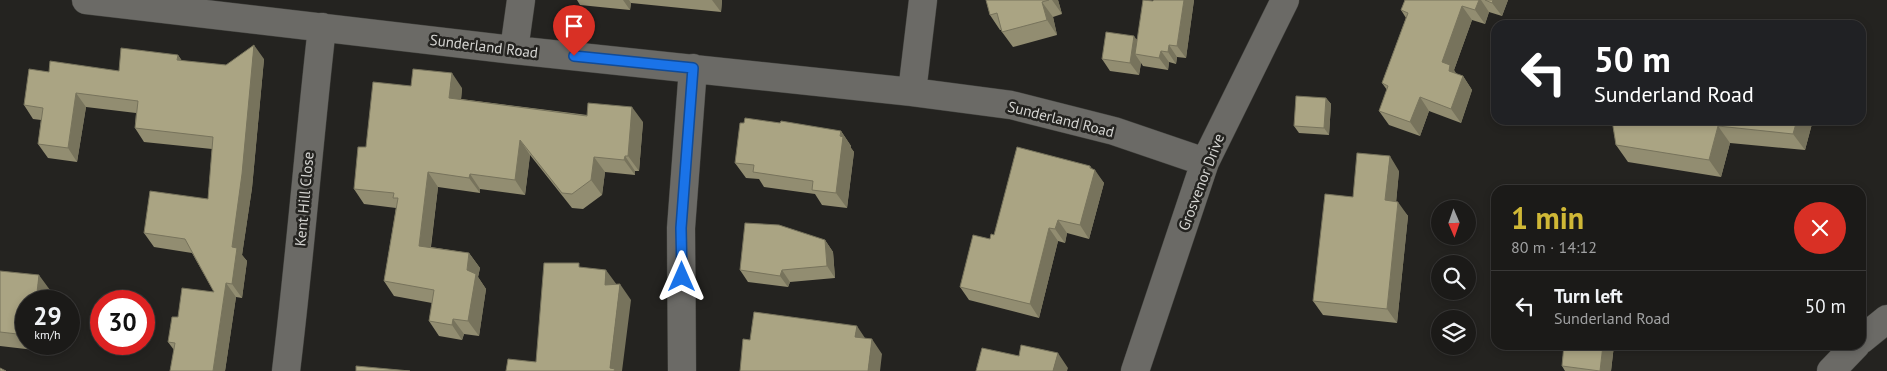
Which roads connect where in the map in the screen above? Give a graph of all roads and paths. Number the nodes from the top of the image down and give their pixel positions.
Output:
1 (86, 0) edge
2 (521, 0) edge
3 (923, 0) edge
4 (1285, 0) edge
5 (195, 6) edge
6 (322, 27) junction
7 (514, 50) junction
8 (693, 68) junction
9 (912, 92) junction
10 (1205, 162) junction
11 (1887, 319) edge
12 (1866, 336) edge
13 (1851, 350) edge
14 (286, 371) edge
15 (682, 371) edge
16 (1135, 371) edge
17 (1831, 371) edge

1 - 5 street, Sunderland Road
2 - 7 street
3 - 9 street
4 - 10 street, Grosvenor Drive
5 - 6 street, Sunderland Road
6 - 7 street, Sunderland Road
6 - 14 street, Kent Hill Close
7 - 8 street, Sunderland Road
8 - 9 street, Sunderland Road
8 - 15 street
9 - 10 street, Sunderland Road
10 - 16 street, Grosvenor Drive
11 - 12 street
13 - 17 street

